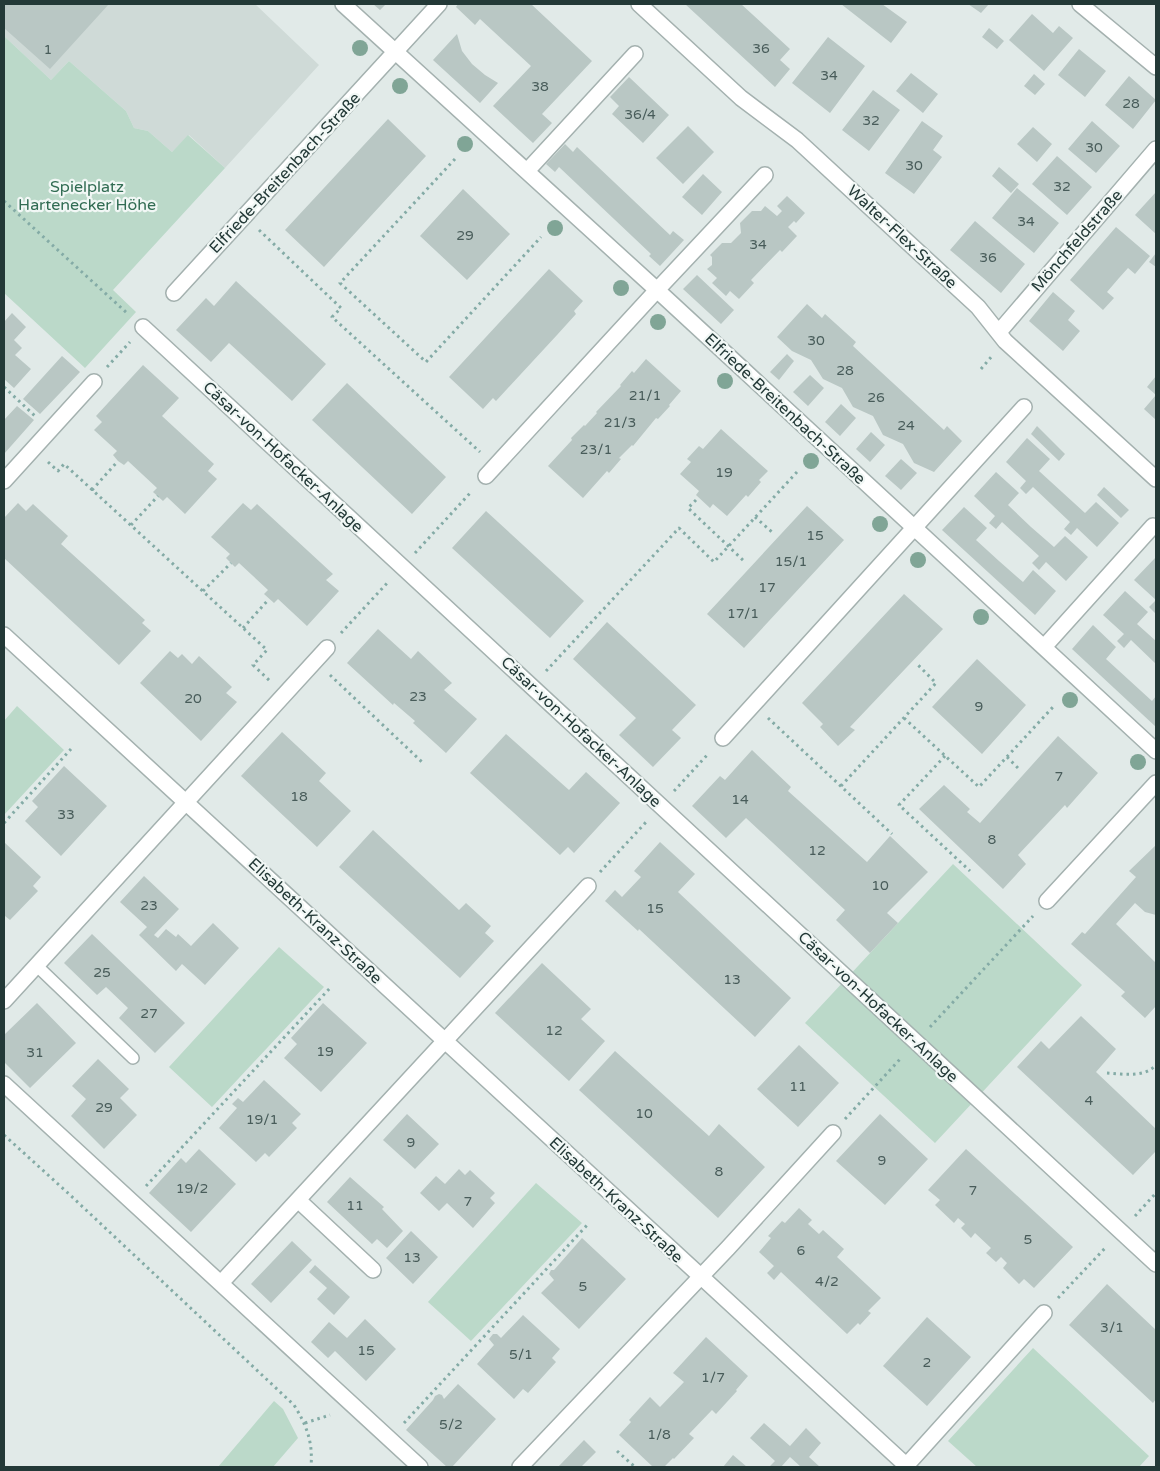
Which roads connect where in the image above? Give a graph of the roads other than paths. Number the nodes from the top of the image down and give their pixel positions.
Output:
1 (344, 4) edge
2 (439, 4) edge
3 (639, 4) edge
4 (1080, 4) edge
5 (396, 52) junction
6 (635, 54) dead end
7 (1156, 68) edge
8 (1156, 149) edge
9 (527, 171) junction
10 (765, 175) dead end
11 (657, 290) junction
12 (174, 293) dead end
13 (143, 328) road end
14 (998, 332) junction
15 (94, 382) road end
16 (1024, 407) dead end
17 (491, 471) road end
18 (1156, 479) edge
19 (4, 480) edge
20 (1153, 526) dead end
21 (913, 528) junction
22 (4, 634) edge
23 (1044, 647) junction
24 (327, 648) road end
25 (723, 738) road end
26 (1156, 751) edge
27 (1156, 783) edge
28 (185, 802) junction
29 (588, 886) road end
30 (1047, 901) road end
31 (36, 965) junction
32 (4, 1001) edge
33 (445, 1041) junction
34 (133, 1058) dead end
35 (4, 1084) edge
36 (833, 1133) road end
37 (298, 1200) junction
38 (1156, 1264) edge
39 (373, 1270) dead end
40 (700, 1277) junction
41 (221, 1283) junction
42 (1044, 1313) road end
43 (420, 1467) edge
44 (520, 1467) edge
45 (906, 1467) edge

1 - 5 street, Elfriede-Breitenbach-Straße
2 - 5 street, Elfriede-Breitenbach-Straße
3 - 14 street, Walter-Flex-Straße
4 - 7 street
5 - 9 street, Elfriede-Breitenbach-Straße
5 - 12 street, Elfriede-Breitenbach-Straße
6 - 9 street
8 - 14 street, Mönchfeldstraße
9 - 11 street, Elfriede-Breitenbach-Straße
10 - 11 street
11 - 17 street
11 - 21 street, Elfriede-Breitenbach-Straße
13 - 38 street, Cäsar-von-Hofacker-Anlage
14 - 18 street, Walter-Flex-Straße
15 - 19 street
16 - 21 street
20 - 23 street
21 - 23 street, Elfriede-Breitenbach-Straße
21 - 25 street
22 - 28 street, Elisabeth-Kranz-Straße
23 - 26 street, Elfriede-Breitenbach-Straße
24 - 28 street
27 - 30 street
28 - 31 street
28 - 33 street, Elisabeth-Kranz-Straße
29 - 33 street
31 - 32 street
31 - 34 lane
33 - 37 street
33 - 40 street, Elisabeth-Kranz-Straße
35 - 41 street
36 - 40 street
37 - 39 street
37 - 41 street
40 - 44 street
40 - 45 street, Elisabeth-Kranz-Straße
41 - 43 street
42 - 45 street, Elisabeth-Kranz-Straße

